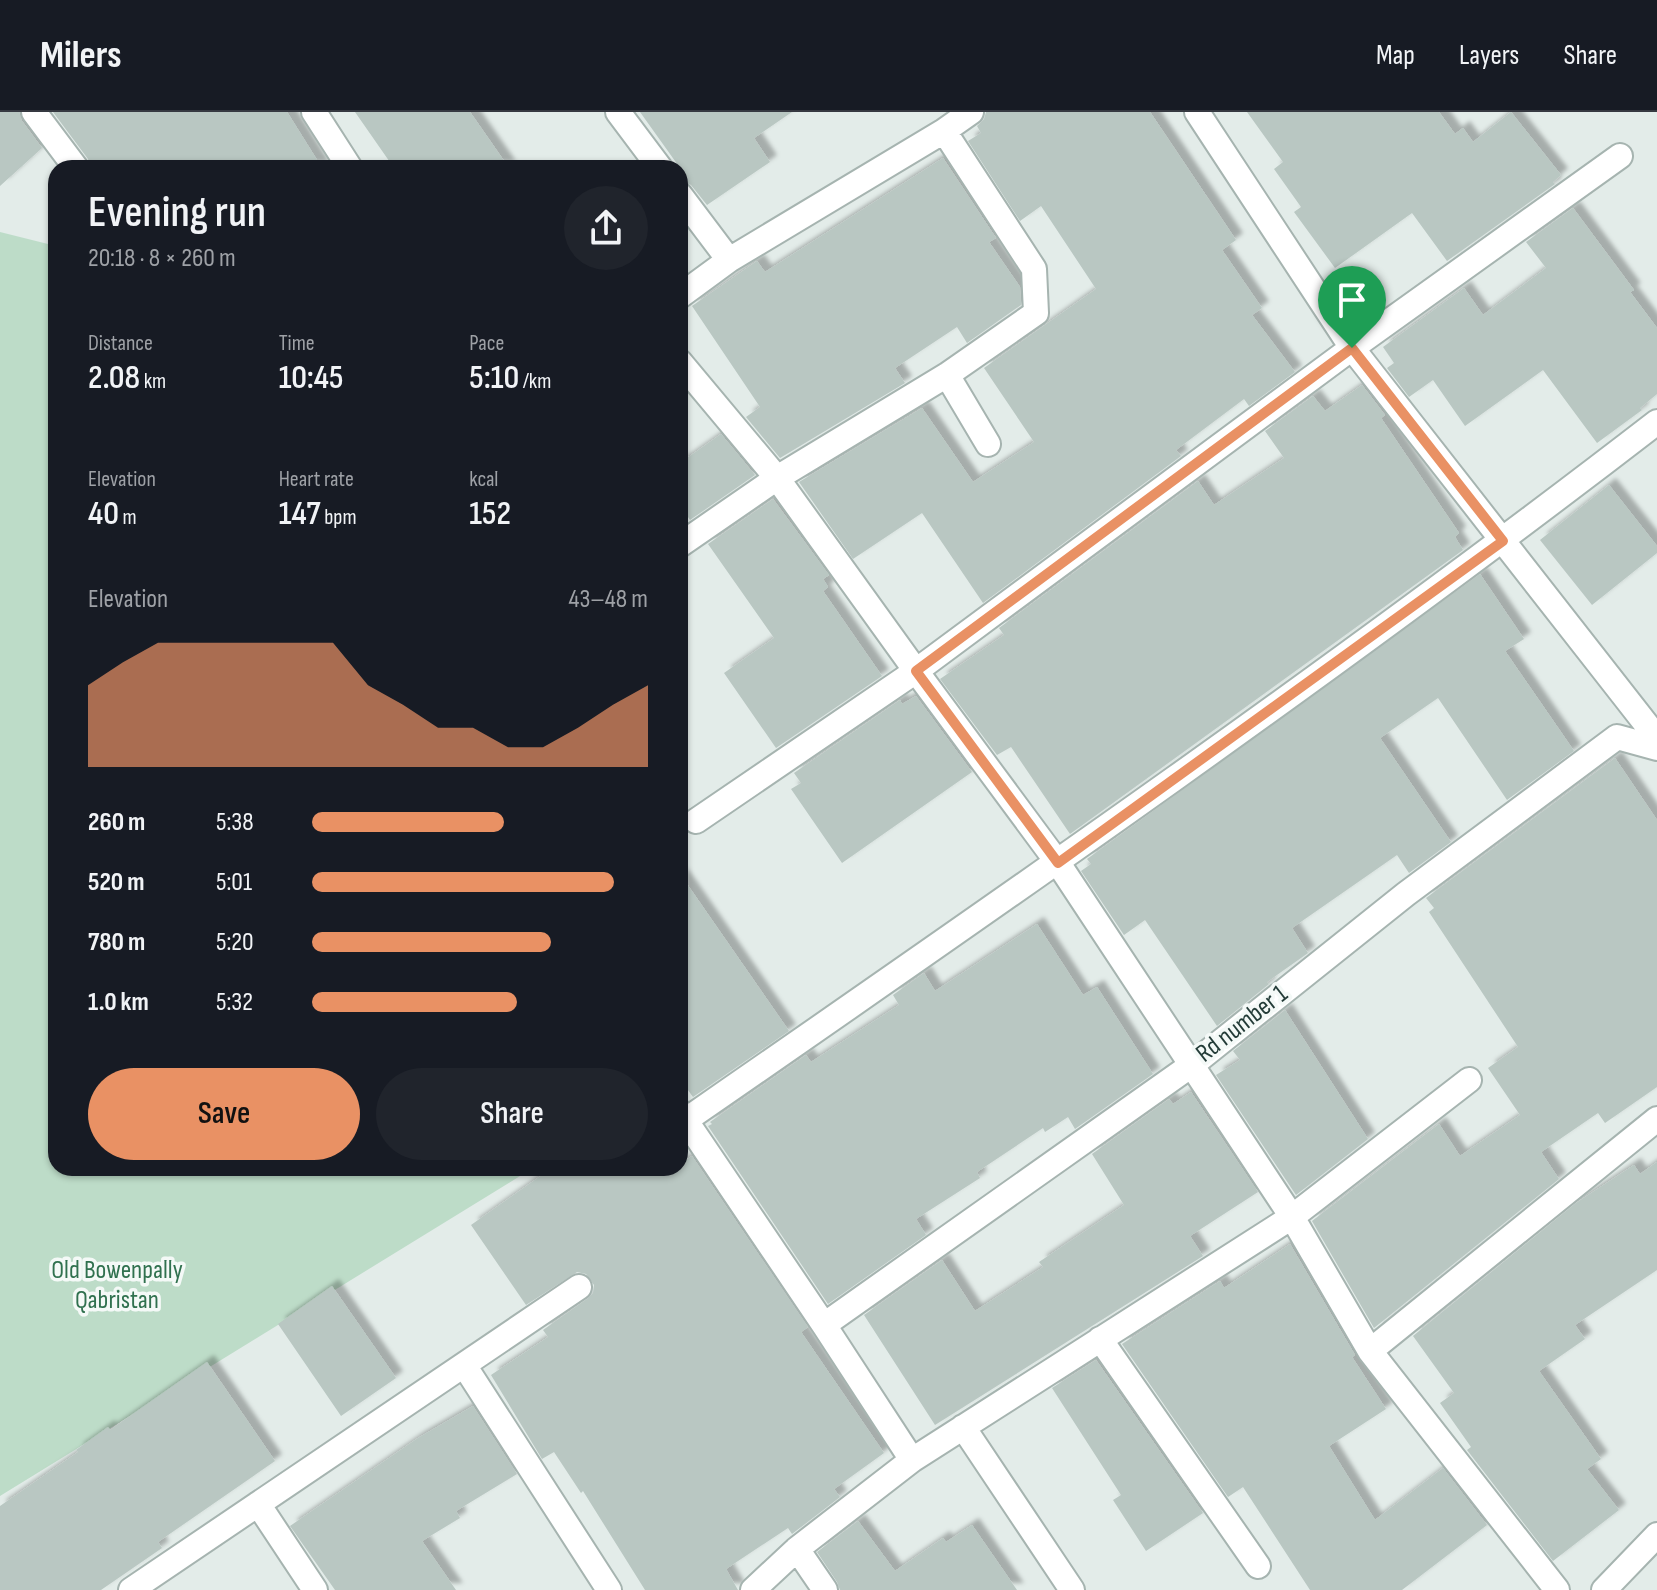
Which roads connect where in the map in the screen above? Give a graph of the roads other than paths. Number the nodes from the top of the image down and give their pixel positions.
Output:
1 (34, 112) edge
2 (314, 112) edge
3 (618, 112) edge
4 (971, 112) edge
5 (1197, 112) edge
6 (944, 131) junction
7 (1620, 156) dead end
8 (70, 160) edge
9 (345, 160) edge
10 (654, 160) edge
11 (688, 206) edge
12 (729, 260) junction
13 (688, 290) edge
14 (1352, 348) junction
15 (688, 372) edge
16 (947, 375) junction
17 (1657, 422) edge
18 (988, 444) dead end
19 (777, 478) junction
20 (688, 539) edge
21 (1503, 541) junction
22 (916, 671) junction
23 (1657, 738) edge
24 (1657, 748) edge
25 (696, 821) dead end
26 (1058, 863) junction
27 (1193, 1064) junction
28 (1469, 1080) dead end
29 (688, 1113) edge
30 (1657, 1119) edge
31 (688, 1123) edge
32 (1292, 1217) junction
33 (579, 1287) dead end
34 (824, 1325) junction
35 (1100, 1339) junction
36 (1370, 1351) junction
37 (464, 1365) junction
38 (963, 1427) junction
39 (912, 1460) junction
40 (258, 1504) junction
41 (1657, 1535) edge
42 (797, 1549) junction
43 (1258, 1566) dead end
44 (131, 1590) edge
45 (315, 1590) edge
46 (609, 1590) edge
47 (753, 1590) edge
48 (825, 1590) edge
49 (1072, 1590) edge
50 (1557, 1590) edge
51 (1604, 1590) edge

1 - 8 street
2 - 9 street
3 - 10 street
4 - 6 street
5 - 14 street
6 - 12 street
6 - 16 street
7 - 14 street
11 - 12 street
12 - 13 street
14 - 21 street
14 - 22 street
15 - 19 street
16 - 18 street
16 - 19 street
17 - 21 street
19 - 20 street
19 - 22 street
21 - 23 street
21 - 26 street
22 - 25 street
22 - 26 street
24 - 27 street, Rd number 1
26 - 27 street
26 - 29 street
27 - 32 street
27 - 34 street, Rd number 1
28 - 32 street
30 - 36 street
31 - 34 street
32 - 35 street
32 - 36 street
33 - 37 street
34 - 39 street
35 - 38 street
35 - 43 street
36 - 50 street
37 - 40 street
37 - 46 street
38 - 39 street
38 - 49 street
39 - 42 street
40 - 44 street
40 - 45 street
41 - 51 street
42 - 47 street
42 - 48 street

